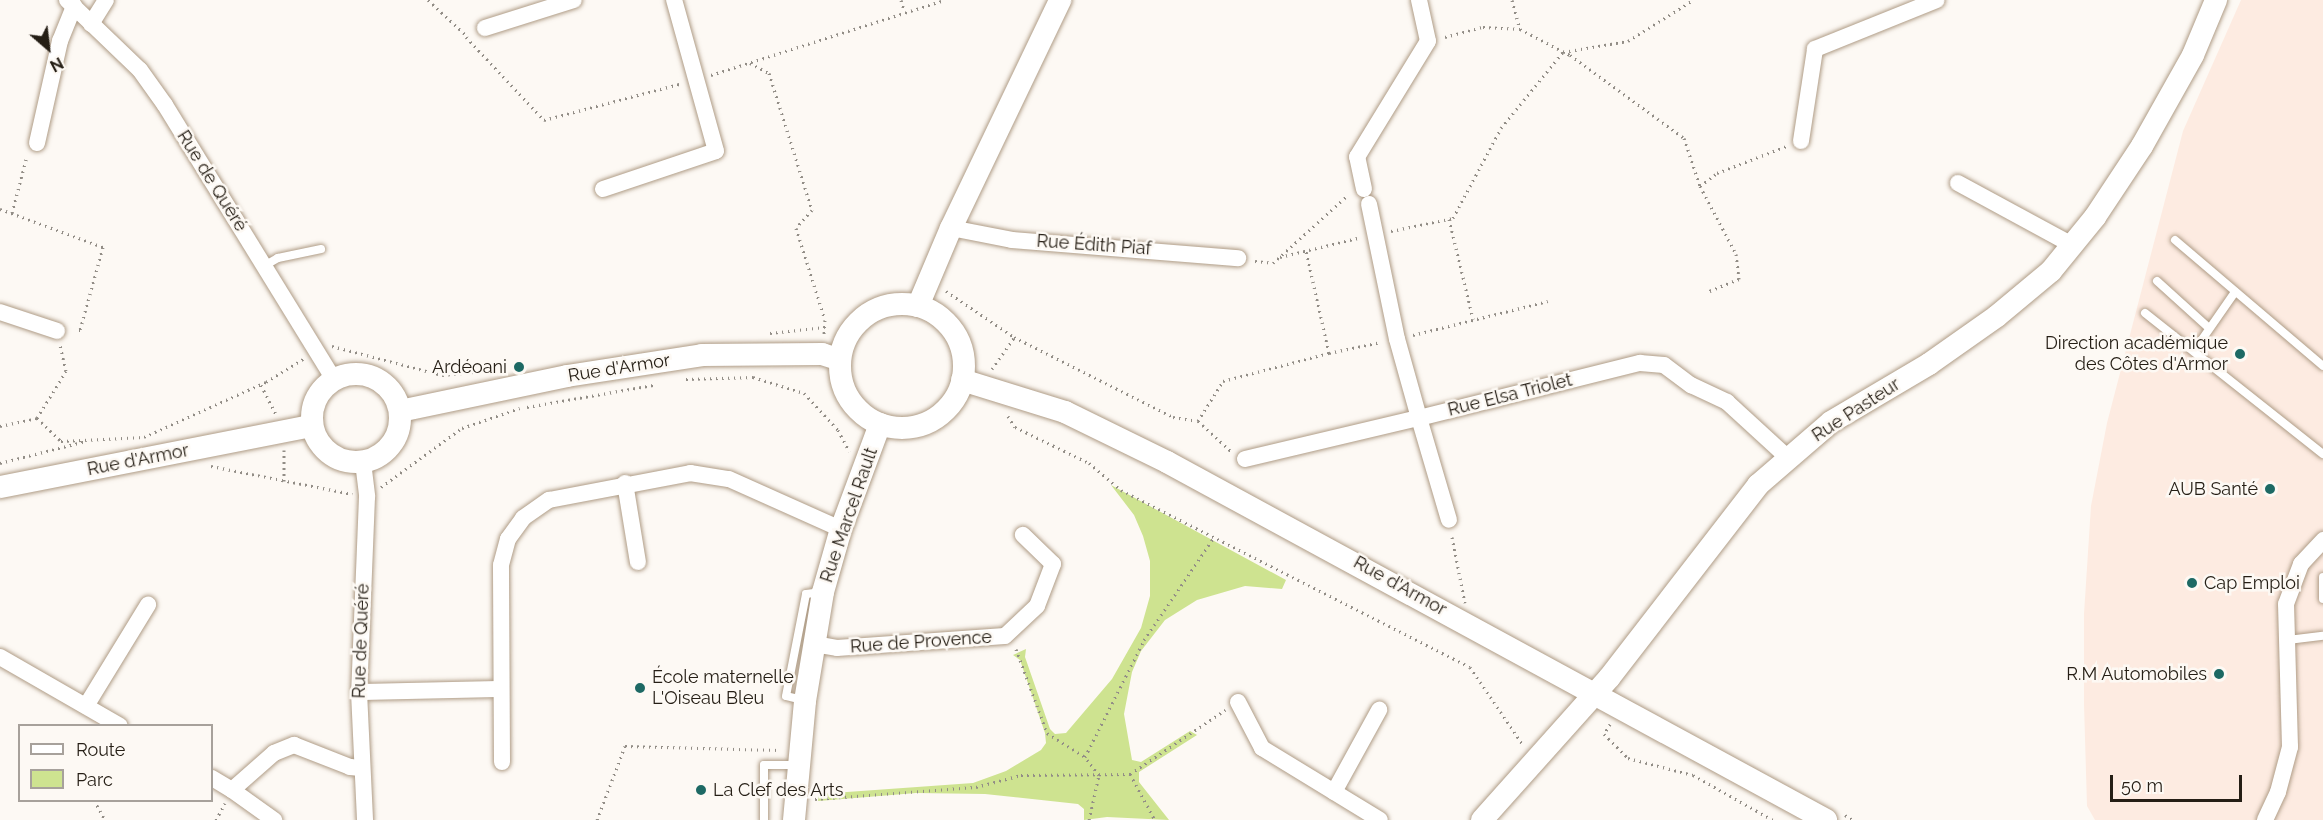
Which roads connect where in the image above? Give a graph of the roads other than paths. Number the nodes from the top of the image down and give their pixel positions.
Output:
1 (106, 0) edge
2 (574, 0) edge
3 (674, 0) edge
4 (1060, 0) edge
5 (1419, 0) edge
6 (1937, 0) edge
7 (2216, 0) edge
8 (70, 3) edge
9 (91, 24) junction
10 (484, 28) road end
11 (1801, 141) road end
12 (37, 142) road end
13 (1958, 183) dead end
14 (603, 189) dead end
15 (951, 228) junction
16 (2175, 240) dead end
17 (2072, 244) junction
18 (321, 249) dead end
19 (1238, 258) road end
20 (264, 266) junction
21 (2157, 281) dead end
22 (2235, 292) junction
23 (918, 306) junction
24 (0, 312) edge
25 (2145, 313) dead end
26 (2209, 328) junction
27 (57, 331) road end
28 (2194, 351) junction
29 (831, 357) junction
30 (2323, 366) edge
31 (334, 380) junction
32 (972, 382) junction
33 (400, 411) junction
34 (1419, 418) junction
35 (880, 424) junction
36 (312, 426) junction
37 (2323, 454) edge
38 (1787, 457) junction
39 (1245, 459) road end
40 (363, 462) junction
41 (625, 483) junction
42 (0, 487) edge
43 (1449, 520) road end
44 (841, 529) junction
45 (1023, 535) dead end
46 (2323, 540) edge
47 (638, 562) dead end
48 (2323, 577) edge
49 (822, 592) junction
50 (2323, 599) edge
51 (148, 605) dead end
52 (2323, 636) edge
53 (2288, 640) junction
54 (814, 644) junction
55 (0, 657) edge
56 (501, 689) junction
57 (359, 692) junction
58 (1594, 695) junction
59 (805, 700) junction
60 (1238, 702) road end
61 (86, 706) junction
62 (1379, 710) dead end
63 (117, 724) edge
64 (799, 758) junction
65 (502, 762) dead end
66 (361, 768) junction
67 (213, 779) edge
68 (232, 790) junction
69 (1334, 792) junction
70 (795, 810) edge
71 (274, 820) edge
72 (366, 820) edge
73 (764, 820) edge
74 (1380, 820) edge
75 (1482, 820) edge
76 (1826, 820) edge
77 (2265, 820) edge

1 - 9 street
2 - 10 street
3 - 14 street
4 - 15 main road
5 - 34 street
6 - 11 street
7 - 17 main road, Rue Pasteur
8 - 9 street, Rue de Quéré
8 - 12 street
9 - 20 street, Rue de Quéré
13 - 17 street
15 - 19 street, Rue Édith Piaf
15 - 23 main road
16 - 22 lane
17 - 38 main road, Rue Pasteur
18 - 20 lane
20 - 31 street, Rue de Quéré
21 - 26 lane
22 - 26 lane
22 - 30 lane
23 - 29 main road
23 - 32 main road
24 - 27 street
25 - 28 lane
26 - 28 lane
28 - 37 lane
29 - 33 main road, Rue d'Armor
29 - 35 main road
31 - 33 main road
31 - 36 main road
32 - 35 main road
32 - 58 main road, Rue d'Armor
33 - 40 main road
34 - 38 street, Rue Elsa Triolet
34 - 39 street, Rue Elsa Triolet
34 - 43 street
35 - 44 main road, Rue Marcel Rault
36 - 40 main road
36 - 42 main road, Rue d'Armor
38 - 58 main road, Rue Pasteur
40 - 57 street, Rue de Quéré
41 - 44 street
41 - 47 street
41 - 56 street
44 - 49 main road, Rue Marcel Rault
45 - 54 street, Rue de Provence
46 - 53 street
48 - 50 lane
49 - 54 main road, Rue Marcel Rault
49 - 59 lane
51 - 61 street
52 - 53 lane
53 - 77 street
54 - 59 main road, Rue Marcel Rault
55 - 61 street
56 - 57 street
56 - 65 street
57 - 66 street, Rue de Quéré
58 - 75 main road, Rue Pasteur
58 - 76 main road, Rue d'Armor
59 - 64 main road, Rue Marcel Rault
60 - 69 street
61 - 63 street
62 - 69 street
64 - 70 main road, Rue Marcel Rault
64 - 73 lane
66 - 68 street
66 - 72 street, Rue de Quéré
67 - 68 street
68 - 71 street
69 - 74 street

